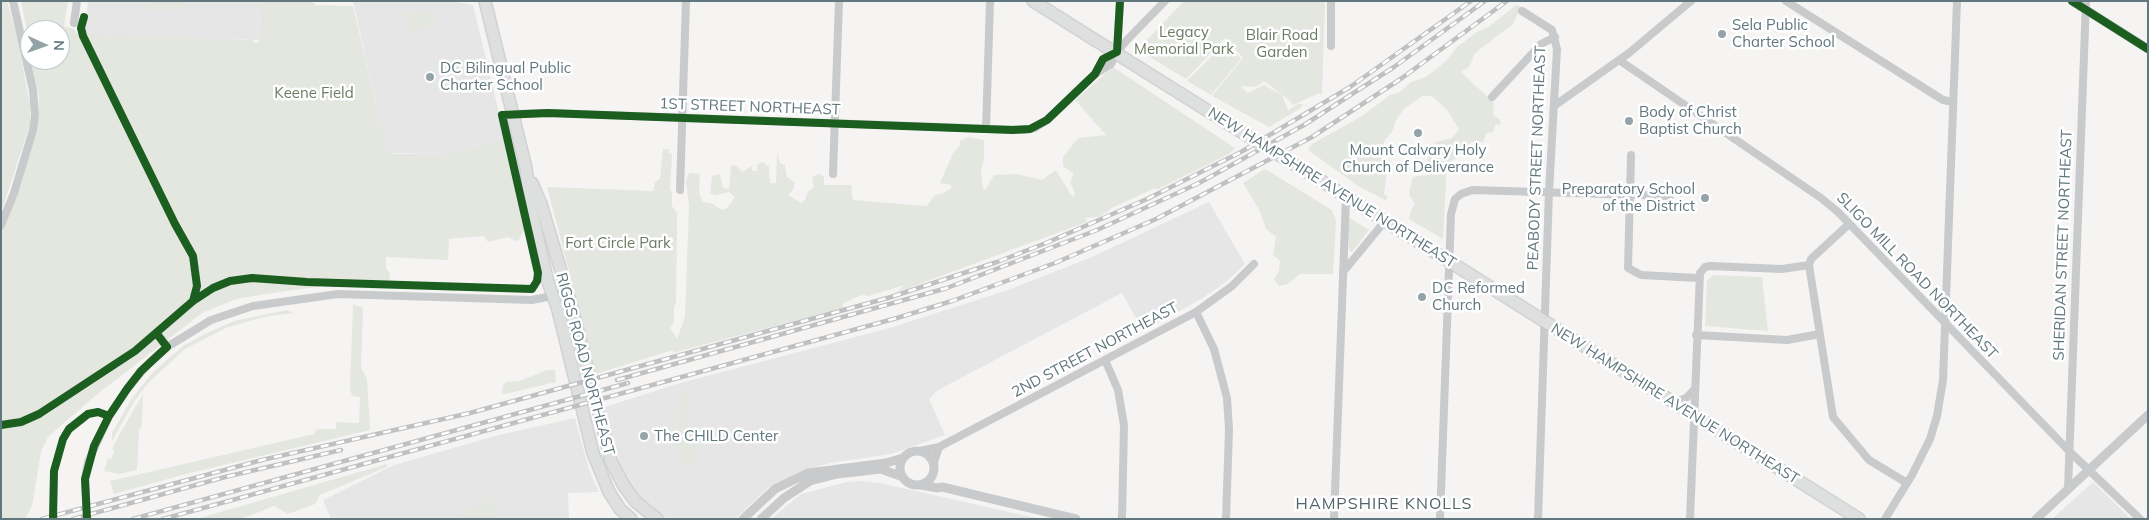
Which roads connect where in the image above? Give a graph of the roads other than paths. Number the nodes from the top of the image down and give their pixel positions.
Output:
1 (13, 1) edge
2 (77, 1) edge
3 (484, 1) edge
4 (686, 1) edge
5 (839, 1) edge
6 (990, 1) edge
7 (1033, 1) edge
8 (1120, 1) edge
9 (1165, 1) edge
10 (1331, 1) edge
11 (1691, 1) edge
12 (1786, 1) edge
13 (1957, 1) edge
14 (2072, 1) edge
15 (2086, 5) edge
16 (1522, 11) dead end
17 (74, 23) dead end
18 (1555, 37) junction
19 (1331, 46) dead end
20 (2148, 49) edge
21 (1116, 52) junction
22 (1619, 60) junction
23 (1492, 98) dead end
24 (1953, 102) junction
25 (1554, 106) junction
26 (513, 114) junction
27 (682, 118) junction
28 (834, 124) junction
29 (986, 129) junction
30 (1631, 155) dead end
31 (526, 168) junction
32 (833, 174) dead end
33 (680, 190) dead end
34 (1549, 192) junction
35 (1629, 194) junction
36 (1670, 196) dead end
37 (1346, 197) junction
38 (1385, 221) junction
39 (1850, 224) junction
40 (1, 225) edge
41 (1449, 262) junction
42 (1254, 264) dead end
43 (1809, 265) junction
44 (1343, 272) junction
45 (1698, 278) junction
46 (567, 293) junction
47 (553, 296) junction
48 (1196, 312) junction
49 (1545, 322) junction
50 (1945, 324) junction
51 (1820, 334) junction
52 (1696, 336) junction
53 (1105, 360) junction
54 (1694, 390) junction
55 (1674, 403) junction
56 (2148, 415) edge
57 (1694, 416) junction
58 (939, 447) junction
59 (920, 451) junction
60 (2070, 452) junction
61 (903, 458) junction
62 (934, 467) junction
63 (2089, 470) junction
64 (903, 477) junction
65 (1907, 483) junction
66 (921, 485) junction
67 (942, 487) junction
68 (2068, 489) junction
69 (1850, 516) edge
70 (1063, 517) edge
71 (87, 519) edge
72 (631, 519) edge
73 (657, 519) edge
74 (742, 519) edge
75 (761, 519) edge
76 (1076, 519) edge
77 (1122, 519) edge
78 (1226, 519) edge
79 (1334, 519) edge
80 (1440, 519) edge
81 (1538, 519) edge
82 (1690, 519) edge
83 (1859, 519) edge
84 (1885, 519) edge
85 (2036, 519) edge
86 (2140, 519) edge

1 - 40 street
2 - 17 street
3 - 26 main road, RIGGS ROAD NORTHEAST
4 - 27 street
5 - 28 street
6 - 29 street
7 - 21 main road, NEW HAMPSHIRE AVENUE NORTHEAST
8 - 21 street
9 - 21 street, 1ST STREET NORTHEAST
10 - 19 street
11 - 22 street
12 - 24 street
13 - 24 street
14 - 15 street
15 - 20 street
15 - 60 street, SHERIDAN STREET NORTHEAST
16 - 18 street
18 - 23 street
18 - 25 street, PEABODY STREET NORTHEAST
21 - 29 street, 1ST STREET NORTHEAST
21 - 37 main road, NEW HAMPSHIRE AVENUE NORTHEAST, bridge
22 - 25 street
22 - 39 street, SLIGO MILL ROAD NORTHEAST
24 - 50 street
25 - 34 street, PEABODY STREET NORTHEAST
26 - 27 street, 1ST STREET NORTHEAST
26 - 31 main road, RIGGS ROAD NORTHEAST
27 - 28 street, 1ST STREET NORTHEAST
27 - 33 street
28 - 29 street, 1ST STREET NORTHEAST
28 - 32 street
30 - 35 street
31 - 46 main road, RIGGS ROAD NORTHEAST
31 - 47 main road, RIGGS ROAD NORTHEAST
34 - 35 street
34 - 41 street
34 - 49 street, PEABODY STREET NORTHEAST
35 - 36 street
35 - 45 street
37 - 38 main road, NEW HAMPSHIRE AVENUE NORTHEAST
37 - 44 street
38 - 41 main road, NEW HAMPSHIRE AVENUE NORTHEAST
38 - 44 street
39 - 43 street
39 - 50 street, SLIGO MILL ROAD NORTHEAST
41 - 49 main road, NEW HAMPSHIRE AVENUE NORTHEAST
41 - 80 street
42 - 48 street, 2ND STREET NORTHEAST
43 - 45 street
43 - 51 street
44 - 79 street
45 - 52 street
46 - 47 street
46 - 73 main road, RIGGS ROAD NORTHEAST
47 - 71 street
47 - 72 main road, RIGGS ROAD NORTHEAST
48 - 53 street, 2ND STREET NORTHEAST
48 - 78 street
49 - 55 main road, NEW HAMPSHIRE AVENUE NORTHEAST
49 - 81 street, PEABODY STREET NORTHEAST
50 - 60 street, SLIGO MILL ROAD NORTHEAST
50 - 65 street
51 - 52 street
51 - 65 street
52 - 54 street
53 - 58 street, 2ND STREET NORTHEAST
53 - 77 street
54 - 55 street
54 - 57 street
55 - 57 main road, NEW HAMPSHIRE AVENUE NORTHEAST
56 - 63 street
57 - 69 main road, NEW HAMPSHIRE AVENUE NORTHEAST
57 - 82 street
58 - 59 street, 2ND STREET NORTHEAST
58 - 62 street
59 - 61 street
59 - 62 street
60 - 63 street, SLIGO MILL ROAD NORTHEAST
60 - 68 street, SHERIDAN STREET NORTHEAST
61 - 64 street
61 - 74 street
62 - 66 street
62 - 67 street
63 - 68 street
63 - 86 street, SLIGO MILL ROAD NORTHEAST
64 - 66 street
64 - 75 street
65 - 84 street
66 - 67 street
67 - 70 street
68 - 85 street
69 - 83 main road, NEW HAMPSHIRE AVENUE NORTHEAST
70 - 76 street

